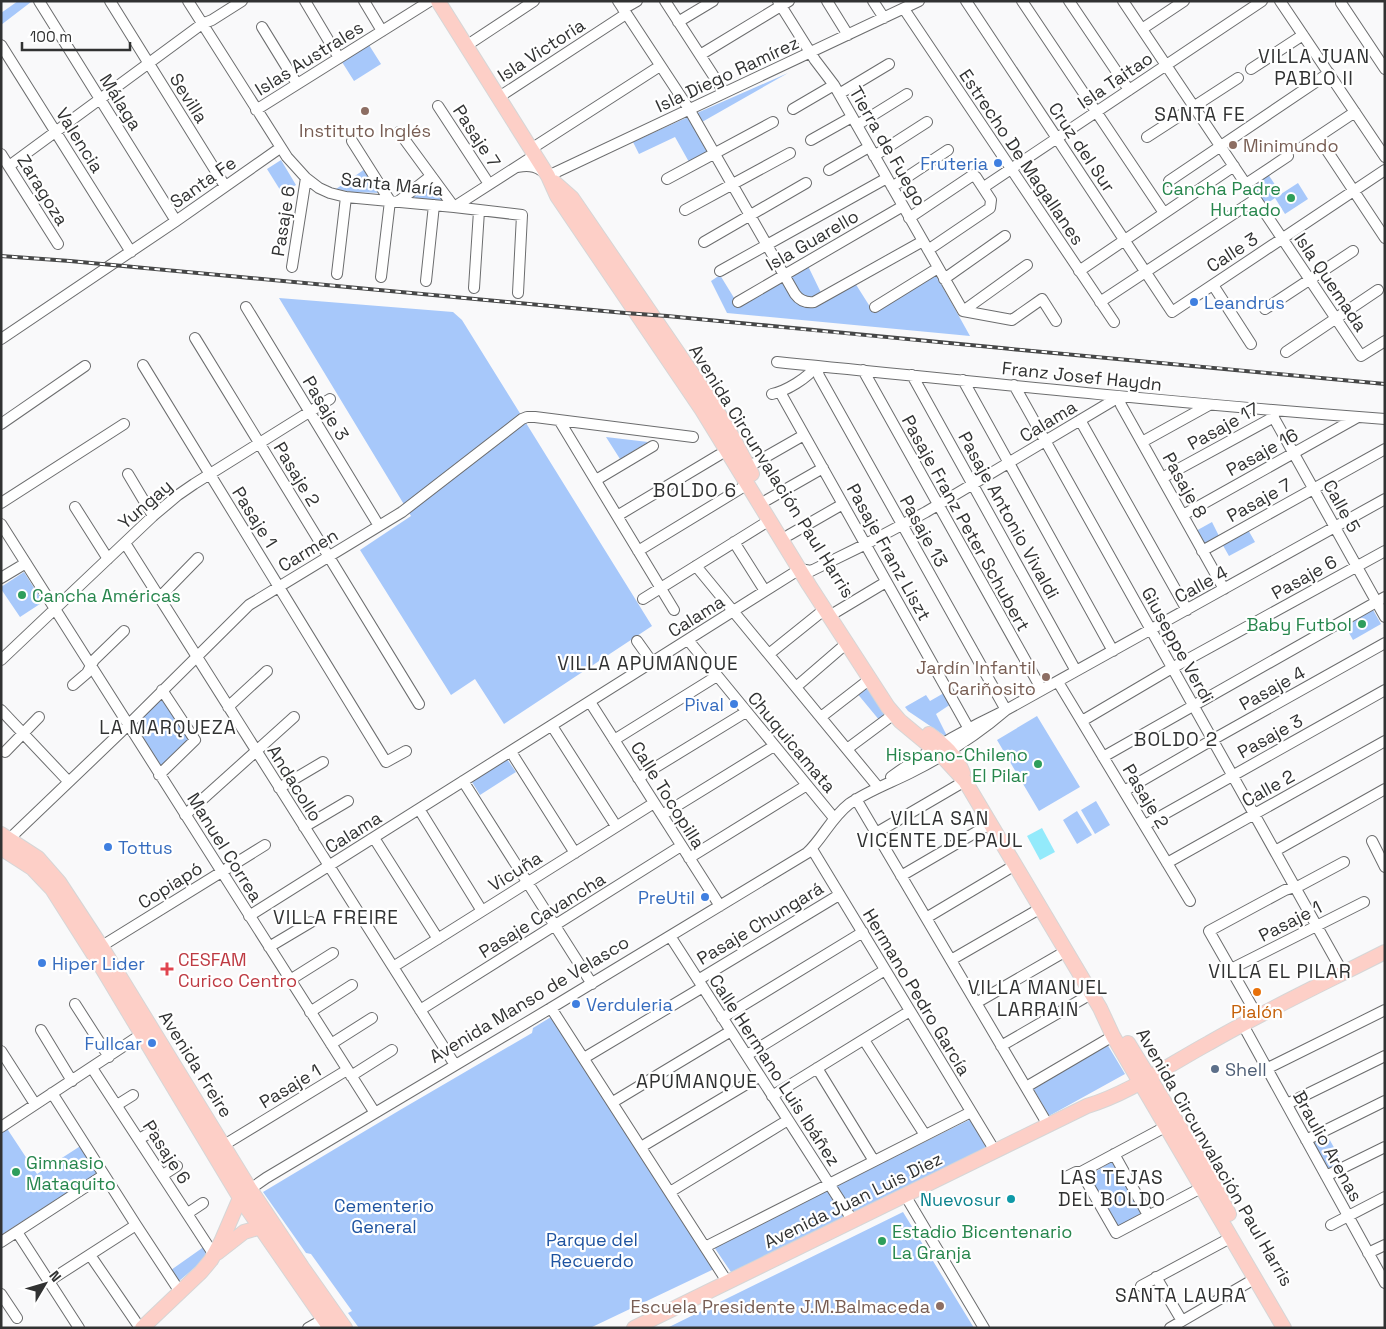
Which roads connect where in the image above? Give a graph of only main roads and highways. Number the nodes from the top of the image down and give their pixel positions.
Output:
1 (438, 1) edge
2 (548, 176) junction
3 (805, 570) junction
4 (831, 610) junction
5 (942, 749) junction
6 (3, 842) edge
7 (97, 949) junction
8 (1385, 952) edge
9 (1100, 1008) junction
10 (1143, 1076) junction
11 (245, 1193) junction
12 (261, 1227) junction
13 (214, 1255) junction
14 (327, 1323) edge
15 (141, 1328) edge
16 (345, 1328) edge
17 (634, 1328) edge
18 (1284, 1328) edge
19 (1294, 1328) edge

1 - 2 main road, Avenida Circunvalación Paul Harris
2 - 3 main road, Avenida Circunvalación Paul Harris
2 - 3 main road, Avenida Circunvalación Paul Harris
3 - 4 main road, Avenida Circunvalación Paul Harris
4 - 5 main road, Avenida Circunvalación Paul Harris
4 - 5 main road, Avenida Circunvalación Paul Harris
5 - 9 main road, Avenida Circunvalación Paul Harris
6 - 7 main road, Avenida Freire
7 - 11 main road, Avenida Freire
7 - 11 main road, Avenida Freire
8 - 10 main road, Avenida Juan Luis Diez
9 - 10 main road, Avenida Circunvalación Paul Harris
9 - 10 main road, Avenida Circunvalación Paul Harris
10 - 17 main road, Avenida Juan Luis Diez
10 - 18 main road, Avenida Circunvalación Paul Harris
10 - 19 main road, Avenida Circunvalación Paul Harris
11 - 12 main road, Avenida Freire
11 - 13 main road
11 - 16 main road, Avenida Freire
12 - 13 main road
12 - 14 main road, Avenida Freire
13 - 15 main road

